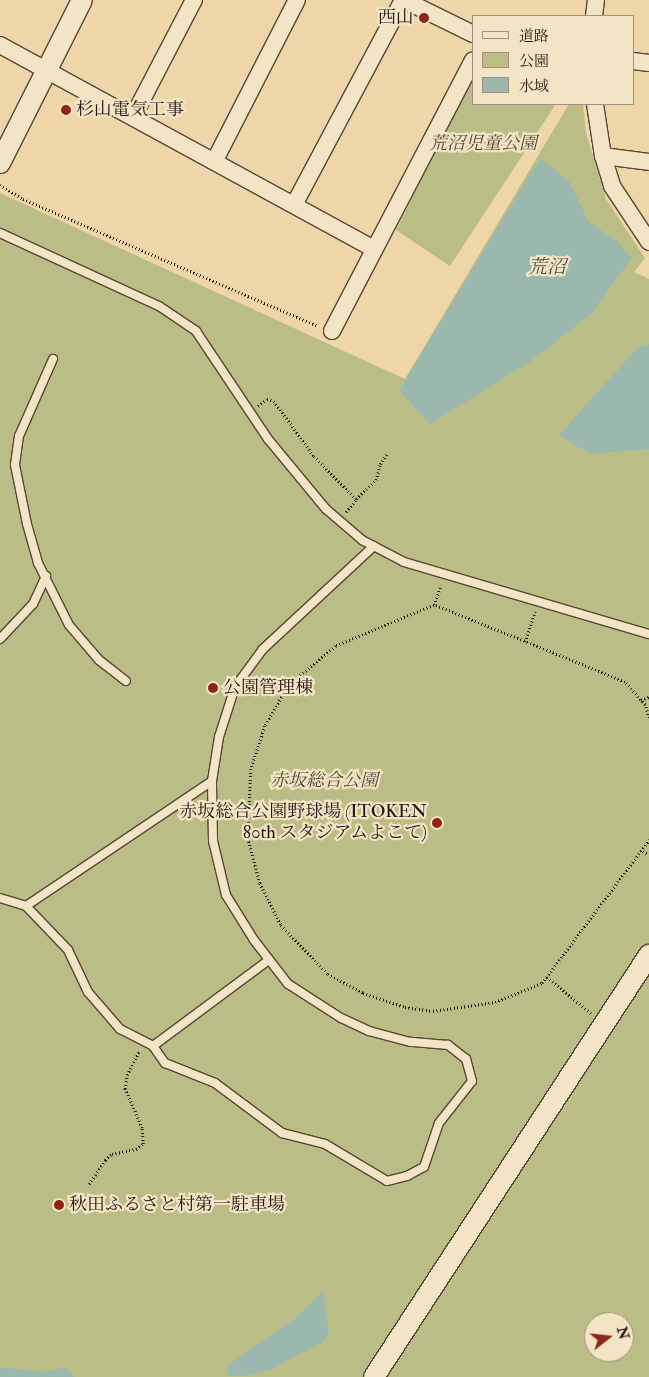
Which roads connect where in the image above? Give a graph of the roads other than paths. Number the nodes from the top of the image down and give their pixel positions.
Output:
1 (82, 0) edge
2 (194, 0) edge
3 (297, 0) edge
4 (403, 0) edge
5 (596, 0) edge
6 (594, 15) edge
7 (472, 34) edge
8 (0, 45) edge
9 (634, 61) edge
10 (472, 62) edge
11 (649, 63) edge
12 (46, 69) junction
13 (595, 105) edge
14 (133, 116) junction
15 (603, 156) junction
16 (215, 160) junction
17 (0, 162) edge
18 (649, 162) edge
19 (295, 203) junction
20 (0, 233) edge
21 (649, 242) edge
22 (374, 249) junction
23 (332, 332) road end
24 (53, 359) dead end
25 (374, 546) junction
26 (46, 576) junction
27 (649, 634) edge
28 (0, 639) edge
29 (126, 681) dead end
30 (212, 781) junction
31 (0, 898) edge
32 (26, 906) junction
33 (649, 955) edge
34 (269, 960) junction
35 (152, 1046) junction
36 (374, 1377) edge

1 - 12 street
2 - 14 street
3 - 16 street
4 - 7 street
4 - 19 street
5 - 6 street
8 - 12 street
9 - 11 street
10 - 22 street
12 - 14 street
12 - 17 street
13 - 15 street
14 - 16 street
15 - 18 street
15 - 21 street
16 - 19 street
19 - 22 street
20 - 25 lane
22 - 23 street
24 - 26 lane
25 - 27 lane
25 - 30 lane
26 - 28 lane
26 - 29 lane
30 - 32 lane
30 - 34 lane
31 - 32 lane
32 - 35 lane
33 - 36 street
34 - 35 lane
34 - 35 lane

